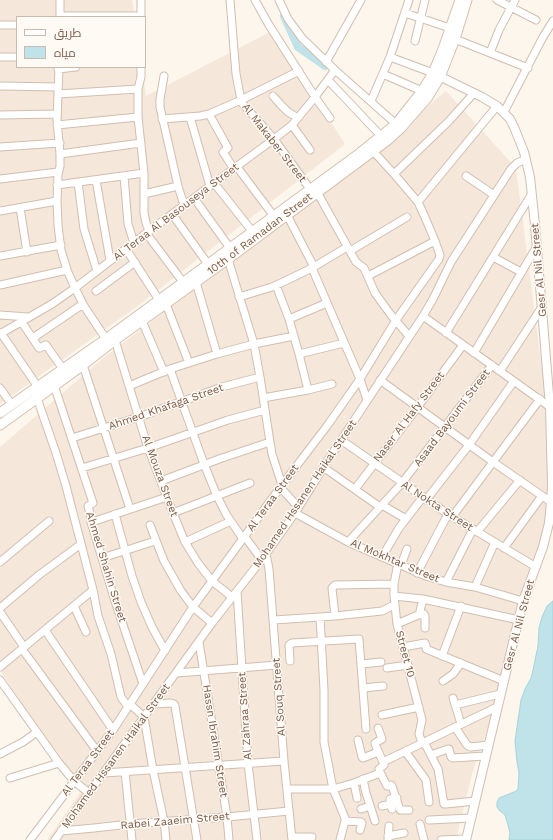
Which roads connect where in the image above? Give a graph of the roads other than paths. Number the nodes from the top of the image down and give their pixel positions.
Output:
1 (60, 0) edge
2 (141, 0) edge
3 (230, 0) edge
4 (255, 0) edge
5 (279, 0) edge
6 (361, 0) edge
7 (409, 0) edge
8 (425, 0) edge
9 (460, 0) edge
10 (467, 0) edge
11 (497, 0) edge
12 (515, 0) edge
13 (510, 7) junction
14 (405, 13) junction
15 (60, 16) edge
16 (141, 16) edge
17 (420, 18) junction
18 (536, 20) dead end
19 (553, 20) edge
20 (0, 25) edge
21 (16, 25) edge
22 (450, 28) junction
23 (455, 38) junction
24 (415, 41) dead end
25 (490, 53) junction
26 (0, 57) edge
27 (16, 57) edge
28 (390, 57) junction
29 (326, 62) junction
30 (58, 68) edge
31 (141, 68) edge
32 (528, 68) junction
33 (335, 70) junction
34 (299, 71) junction
35 (383, 74) junction
36 (436, 75) junction
37 (164, 76) dead end
38 (328, 80) junction
39 (0, 86) edge
40 (58, 90) junction
41 (138, 90) junction
42 (422, 91) junction
43 (474, 93) junction
44 (273, 96) dead end
45 (315, 97) junction
46 (241, 100) junction
47 (371, 101) junction
48 (497, 106) junction
49 (504, 112) junction
50 (57, 114) junction
51 (209, 114) junction
52 (0, 115) edge
53 (138, 117) junction
54 (190, 117) junction
55 (298, 118) junction
56 (330, 118) dead end
57 (162, 119) junction
58 (396, 124) junction
59 (57, 125) junction
60 (292, 125) junction
61 (381, 136) junction
62 (274, 140) junction
63 (60, 143) junction
64 (141, 143) junction
65 (0, 147) edge
66 (310, 150) dead end
67 (373, 151) junction
68 (60, 154) junction
69 (526, 158) junction
70 (235, 168) junction
71 (58, 172) junction
72 (144, 173) junction
73 (394, 174) junction
74 (124, 176) junction
75 (466, 176) dead end
76 (0, 179) edge
77 (96, 180) junction
78 (78, 182) junction
79 (57, 185) junction
80 (212, 185) junction
81 (178, 186) junction
82 (314, 191) junction
83 (144, 194) junction
84 (494, 195) junction
85 (531, 195) junction
86 (194, 198) junction
87 (57, 201) junction
88 (418, 202) junction
89 (184, 205) junction
90 (20, 208) junction
91 (0, 211) edge
92 (172, 214) junction
93 (273, 215) junction
94 (287, 215) junction
95 (407, 217) dead end
96 (252, 231) junction
97 (148, 232) junction
98 (436, 241) junction
99 (134, 243) junction
100 (61, 245) junction
101 (537, 246) junction
102 (230, 248) junction
103 (126, 249) junction
104 (349, 249) junction
105 (27, 252) junction
106 (0, 256) edge
107 (493, 257) junction
108 (228, 259) junction
109 (110, 260) junction
110 (135, 262) junction
111 (208, 264) junction
112 (313, 267) junction
113 (67, 270) junction
114 (97, 270) junction
115 (521, 272) junction
116 (368, 276) junction
117 (183, 282) junction
118 (196, 282) junction
119 (0, 285) edge
120 (276, 285) junction
121 (75, 288) junction
122 (96, 291) dead end
123 (240, 297) junction
124 (163, 302) junction
125 (327, 303) junction
126 (83, 304) junction
127 (542, 307) junction
128 (0, 315) edge
129 (423, 316) junction
130 (28, 317) junction
131 (289, 320) junction
132 (396, 320) junction
133 (21, 321) junction
134 (142, 321) junction
135 (446, 333) junction
136 (1, 334) edge
137 (294, 336) junction
138 (409, 336) junction
139 (33, 338) junction
140 (106, 339) junction
141 (115, 340) junction
142 (344, 343) junction
143 (254, 344) junction
144 (463, 345) junction
145 (474, 353) junction
146 (217, 354) junction
147 (299, 354) junction
148 (189, 363) junction
149 (83, 365) junction
150 (492, 365) junction
151 (63, 369) junction
152 (167, 370) junction
153 (500, 371) junction
154 (260, 377) junction
155 (360, 379) junction
156 (380, 380) junction
157 (514, 381) junction
158 (332, 384) dead end
159 (54, 385) junction
160 (129, 386) junction
161 (38, 387) junction
162 (0, 388) edge
163 (308, 390) junction
164 (37, 398) junction
165 (263, 398) junction
166 (540, 399) junction
167 (367, 400) junction
168 (182, 402) junction
169 (12, 405) junction
170 (550, 407) junction
171 (417, 408) junction
172 (265, 410) junction
173 (0, 413) edge
174 (139, 417) junction
175 (0, 425) edge
176 (103, 428) junction
177 (445, 428) junction
178 (193, 432) junction
179 (72, 438) junction
180 (341, 440) junction
181 (270, 442) junction
182 (469, 445) junction
183 (148, 448) junction
184 (113, 459) junction
185 (493, 462) junction
186 (204, 464) junction
187 (374, 464) junction
188 (323, 467) junction
189 (82, 468) junction
190 (520, 480) junction
191 (161, 481) junction
192 (250, 483) dead end
193 (402, 483) junction
194 (282, 486) junction
195 (355, 490) junction
196 (217, 496) junction
197 (542, 496) junction
198 (167, 497) junction
199 (424, 498) junction
200 (552, 502) junction
201 (381, 506) junction
202 (130, 509) junction
203 (297, 510) junction
204 (173, 513) junction
205 (115, 514) junction
206 (450, 516) junction
207 (406, 519) junction
208 (49, 521) dead end
209 (231, 521) junction
210 (92, 522) junction
211 (150, 525) dead end
212 (475, 530) junction
213 (244, 538) junction
214 (155, 541) junction
215 (185, 542) junction
216 (348, 542) junction
217 (495, 542) junction
218 (80, 544) junction
219 (504, 548) junction
220 (407, 549) dead end
221 (125, 550) junction
222 (264, 557) junction
223 (382, 557) junction
224 (102, 558) junction
225 (0, 562) edge
226 (399, 564) junction
227 (536, 566) junction
228 (417, 573) junction
229 (212, 581) junction
230 (446, 582) junction
231 (394, 584) junction
232 (475, 587) junction
233 (93, 590) junction
234 (237, 591) junction
235 (394, 596) junction
236 (232, 597) junction
237 (423, 599) junction
238 (523, 601) junction
239 (394, 605) junction
240 (74, 606) junction
241 (461, 606) junction
242 (193, 607) junction
243 (0, 608) edge
244 (0, 612) edge
245 (419, 615) junction
246 (335, 616) junction
247 (320, 617) junction
248 (274, 620) junction
249 (519, 620) junction
250 (212, 623) junction
251 (397, 624) junction
252 (425, 628) dead end
253 (44, 630) junction
254 (86, 632) dead end
255 (321, 641) junction
256 (199, 642) junction
257 (403, 647) junction
258 (23, 648) junction
259 (165, 651) junction
260 (442, 656) junction
261 (290, 661) dead end
262 (381, 662) dead end
263 (461, 663) junction
264 (362, 664) junction
265 (408, 664) junction
266 (277, 665) junction
267 (0, 667) edge
268 (242, 668) junction
269 (387, 668) dead end
270 (204, 671) junction
271 (177, 673) junction
272 (0, 680) edge
273 (443, 681) dead end
274 (504, 681) junction
275 (143, 684) junction
276 (383, 686) dead end
277 (363, 688) junction
278 (500, 694) junction
279 (154, 704) junction
280 (129, 706) junction
281 (419, 707) junction
282 (497, 707) junction
283 (382, 715) dead end
284 (144, 717) junction
285 (458, 726) junction
286 (378, 728) dead end
287 (366, 729) dead end
288 (113, 730) junction
289 (37, 732) junction
290 (358, 740) dead end
291 (423, 742) junction
292 (488, 745) junction
293 (97, 751) junction
294 (405, 751) junction
295 (378, 752) junction
296 (0, 754) edge
297 (431, 756) junction
298 (485, 756) junction
299 (284, 761) junction
300 (383, 762) junction
301 (59, 763) junction
302 (248, 763) junction
303 (218, 765) junction
304 (186, 768) junction
305 (153, 770) junction
306 (125, 772) junction
307 (380, 772) junction
308 (104, 773) junction
309 (10, 778) dead end
310 (364, 779) junction
311 (74, 781) junction
312 (354, 783) junction
313 (287, 789) junction
314 (334, 789) junction
315 (89, 793) junction
316 (357, 798) dead end
317 (397, 798) junction
318 (474, 801) junction
319 (429, 802) dead end
320 (370, 806) junction
321 (382, 806) dead end
322 (361, 809) dead end
323 (289, 810) junction
324 (409, 810) dead end
325 (254, 814) junction
326 (226, 817) junction
327 (471, 818) junction
328 (194, 819) junction
329 (429, 820) dead end
330 (164, 821) junction
331 (345, 821) junction
332 (375, 821) dead end
333 (130, 824) junction
334 (420, 824) dead end
335 (389, 826) dead end
336 (360, 830) dead end
337 (62, 831) junction
338 (404, 833) dead end
339 (312, 837) dead end
340 (388, 838) edge
341 (292, 839) edge
342 (466, 839) edge
343 (30, 840) edge
344 (55, 840) edge
345 (132, 840) edge
346 (166, 840) edge
347 (197, 840) edge
348 (229, 840) edge
349 (257, 840) edge
350 (340, 840) edge
351 (424, 840) edge
352 (441, 840) edge

1 - 15 street
2 - 16 street
3 - 46 street, Al Makaber Street
4 - 34 street
5 - 29 street
6 - 29 street
7 - 14 street
8 - 17 street
9 - 22 main road, 10th of Ramadan Street
10 - 23 main road, 10th of Ramadan Street
11 - 13 street
12 - 13 street
13 - 18 street
13 - 25 street
14 - 17 street
14 - 28 street
17 - 22 street
17 - 24 street
19 - 32 street
20 - 21 street
22 - 36 main road, 10th of Ramadan Street
23 - 25 street
23 - 36 main road, 10th of Ramadan Street
25 - 32 street
26 - 27 street
28 - 35 street
28 - 36 street
29 - 33 street
30 - 40 street
31 - 41 street
32 - 49 street
33 - 38 street, Al Teraa Al Basouseya Street
33 - 47 street
34 - 45 street
34 - 46 street
35 - 42 street
35 - 47 street
36 - 42 main road, 10th of Ramadan Street
36 - 43 street, Gesr Al Nil Street
36 - 67 main road, 10th of Ramadan Street
37 - 57 street
38 - 45 street, Al Teraa Al Basouseya Street
38 - 61 street
39 - 40 street
40 - 41 street
40 - 50 street
41 - 53 street
42 - 58 main road, 10th of Ramadan Street
43 - 48 street, Gesr Al Nil Street
43 - 73 street
44 - 55 street
45 - 55 street, Al Teraa Al Basouseya Street
45 - 56 street
46 - 51 street
46 - 62 street, Al Makaber Street
47 - 58 street
48 - 49 street, Gesr Al Nil Street
48 - 88 street
49 - 69 street, Gesr Al Nil Street
50 - 52 street
50 - 59 street
51 - 54 street
51 - 70 street
53 - 59 street
53 - 64 street
54 - 57 street
54 - 80 street
55 - 60 street, Al Teraa Al Basouseya Street
57 - 81 street
58 - 61 main road, 10th of Ramadan Street
59 - 63 street
60 - 62 street, Al Teraa Al Basouseya Street
60 - 66 street
61 - 82 main road, 10th of Ramadan Street
62 - 70 street, Al Teraa Al Basouseya Street
62 - 82 street, Al Makaber Street
63 - 65 street
63 - 68 street
64 - 68 street
64 - 72 street
67 - 73 street, Al Teraa Street
67 - 82 main road, 10th of Ramadan Street
68 - 71 street
69 - 84 street, Mohamed Hssanen Haikal Street
69 - 85 street, Gesr Al Nil Street
70 - 80 street, Al Teraa Al Basouseya Street
70 - 93 street
71 - 76 street
71 - 79 street
72 - 74 street
72 - 83 street
73 - 88 street, Al Teraa Street
74 - 77 street
74 - 99 street
75 - 84 street
77 - 78 street
77 - 109 street
78 - 79 street
78 - 114 street
79 - 87 street
80 - 86 street, Al Teraa Al Basouseya Street
80 - 96 street
81 - 83 street
81 - 89 street
82 - 93 main road, 10th of Ramadan Street
82 - 94 main road, 10th of Ramadan Street
82 - 104 street, Al Makaber Street
83 - 97 street
84 - 129 street, Mohamed Hssanen Haikal Street
85 - 101 street, Gesr Al Nil Street
85 - 107 street
86 - 89 street, Al Teraa Al Basouseya Street
86 - 102 street
87 - 90 street
87 - 100 street
88 - 98 street, Al Teraa Street
89 - 92 street, Al Teraa Al Basouseya Street
90 - 91 street
90 - 105 street
92 - 97 street, Al Teraa Al Basouseya Street
92 - 111 street
93 - 96 main road, 10th of Ramadan Street
94 - 108 main road, 10th of Ramadan Street
94 - 112 street
95 - 104 street
96 - 102 main road, 10th of Ramadan Street
97 - 99 street, Al Teraa Al Basouseya Street
97 - 117 street
98 - 116 street
98 - 132 street, Al Teraa Street
99 - 103 street, Al Teraa Al Basouseya Street
100 - 105 street
100 - 113 street
101 - 115 street
101 - 127 street, Gesr Al Nil Street
102 - 111 main road, 10th of Ramadan Street
103 - 109 street, Al Teraa Al Basouseya Street
103 - 110 street
104 - 112 street
104 - 116 street, Al Makaber Street
105 - 106 street
107 - 115 street
107 - 135 street
108 - 118 main road, 10th of Ramadan Street
108 - 123 street
109 - 114 street, Al Teraa Al Basouseya Street
110 - 122 street
110 - 124 street
111 - 117 main road, 10th of Ramadan Street
112 - 120 street
112 - 125 street
113 - 119 street
113 - 121 street
114 - 121 street, Al Teraa Al Basouseya Street
115 - 145 street
116 - 132 street, Al Makaber Street
117 - 124 main road, 10th of Ramadan Street
118 - 124 main road, 10th of Ramadan Street
118 - 146 street
120 - 123 street
120 - 131 street
121 - 126 street
121 - 130 street, Al Teraa Al Basouseya Street
123 - 143 street
124 - 134 main road, 10th of Ramadan Street
124 - 140 main road, 10th of Ramadan Street
124 - 148 street
125 - 131 street
125 - 142 street
126 - 139 street
126 - 140 street
127 - 153 street
127 - 170 street, Gesr Al Nil Street
128 - 130 street
129 - 135 street
129 - 138 street, Mohamed Hssanen Haikal Street
130 - 133 street, Al Teraa Al Basouseya Street
131 - 137 street
132 - 138 street, Al Makaber Street
132 - 155 street, Al Teraa Street
133 - 136 street, Al Teraa Al Basouseya Street
133 - 139 street
134 - 141 main road, 10th of Ramadan Street
134 - 152 street
135 - 144 street
136 - 161 street
137 - 143 street
137 - 147 street
138 - 156 street, Mohamed Hssanen Haikal Street
139 - 151 street
140 - 151 main road, 10th of Ramadan Street
141 - 149 main road, 10th of Ramadan Street
141 - 160 street, Al Mouza Street
142 - 147 street
142 - 155 street
143 - 146 street
143 - 154 street
144 - 145 street
144 - 171 street, Naser Al Hafy Street
145 - 150 street
146 - 148 street
147 - 163 street
148 - 152 street
149 - 159 main road, 10th of Ramadan Street
149 - 176 street
150 - 153 street
150 - 177 street, Asaad Bayoumi Street
151 - 161 main road, 10th of Ramadan Street
152 - 160 street
152 - 168 street
153 - 157 street
154 - 165 street
154 - 168 street, Ahmed Khafaga Street
155 - 167 street
155 - 194 street, Al Teraa Street
156 - 167 street, Mohamed Hssanen Haikal Street
156 - 171 street
157 - 166 street
157 - 182 street
158 - 163 street
159 - 164 main road, 10th of Ramadan Street
159 - 179 street, Ahmed Shahin Street
160 - 174 street, Al Mouza Street
161 - 169 main road, 10th of Ramadan Street
162 - 169 street
163 - 165 street
164 - 175 main road, 10th of Ramadan Street
164 - 218 street
165 - 172 street
166 - 170 street
166 - 185 street
167 - 180 street, Mohamed Hssanen Haikal Street
168 - 174 street, Ahmed Khafaga Street
168 - 178 street
169 - 173 main road, 10th of Ramadan Street
170 - 200 street, Gesr Al Nil Street
171 - 177 street
171 - 187 street, Naser Al Hafy Street
172 - 178 street
172 - 181 street
174 - 176 street, Ahmed Khafaga Street
174 - 183 street, Al Mouza Street
176 - 179 street, Ahmed Khafaga Street
176 - 184 street
177 - 182 street
177 - 193 street, Asaad Bayoumi Street
178 - 183 street
178 - 186 street
179 - 189 street, Ahmed Shahin Street
180 - 187 street, Al Nokta Street
180 - 188 street, Mohamed Hssanen Haikal Street
181 - 186 street
181 - 194 street
182 - 185 street
182 - 199 street
183 - 184 street
183 - 191 street, Al Mouza Street
184 - 189 street
184 - 202 street
185 - 190 street
185 - 206 street
186 - 191 street
186 - 196 street
187 - 193 street, Al Nokta Street
187 - 195 street, Naser Al Hafy Street
188 - 195 street
188 - 203 street, Mohamed Hssanen Haikal Street
189 - 210 street, Ahmed Shahin Street
190 - 197 street
190 - 212 street
191 - 198 street, Al Mouza Street
192 - 196 street
193 - 199 street, Al Nokta Street
193 - 201 street, Asaad Bayoumi Street
194 - 203 street, Al Mokhtar Street
194 - 213 street, Al Teraa Street
195 - 201 street
196 - 204 street
196 - 209 street
197 - 200 street
197 - 219 street
198 - 202 street
198 - 204 street, Al Mouza Street
199 - 206 street, Al Nokta Street
199 - 207 street
200 - 227 street, Gesr Al Nil Street
201 - 207 street
201 - 216 street, Asaad Bayoumi Street
202 - 205 street
203 - 216 street, Al Mokhtar Street
203 - 222 street, Mohamed Hssanen Haikal Street
204 - 215 street, Al Mouza Street
205 - 210 street
205 - 221 street
206 - 212 street, Al Nokta Street
206 - 228 street
207 - 223 street
208 - 225 street
209 - 213 street
209 - 215 street
210 - 224 street, Ahmed Shahin Street
211 - 214 street
212 - 217 street, Al Nokta Street
212 - 230 street
213 - 222 street
213 - 229 street, Al Teraa Street
214 - 221 street
214 - 242 street
215 - 229 street, Al Mouza Street
216 - 223 street, Al Mokhtar Street
217 - 219 street, Al Nokta Street
217 - 232 street
218 - 233 street
218 - 243 street
219 - 227 street, Al Nokta Street
220 - 226 street, Street 10
221 - 224 street
221 - 259 street
222 - 234 street, Mohamed Hssanen Haikal Street
222 - 248 street, Al Souq Street
223 - 226 street, Al Mokhtar Street
224 - 275 street, Ahmed Shahin Street
226 - 228 street, Al Mokhtar Street
226 - 231 street, Street 10
227 - 238 street, Gesr Al Nil Street
228 - 230 street, Al Mokhtar Street
229 - 236 street, Al Mouza Street
229 - 242 street, Al Teraa Street
230 - 232 street, Al Mokhtar Street
231 - 235 street, Street 10
231 - 246 street
232 - 238 street, Al Mokhtar Street
233 - 240 street
233 - 280 street
234 - 236 street, Mohamed Hssanen Haikal Street
234 - 268 street, Al Zahraa Street
235 - 237 street
235 - 239 street, Street 10
236 - 250 street, Mohamed Hssanen Haikal Street
237 - 241 street
237 - 245 street
238 - 249 street, Gesr Al Nil Street
239 - 246 street
239 - 251 street, Street 10
240 - 253 street
240 - 254 street
241 - 249 street
241 - 260 street
242 - 250 street
242 - 259 street, Al Teraa Street
244 - 258 street
245 - 251 street
245 - 252 street
246 - 247 street
247 - 248 street
247 - 255 street
248 - 266 street, Al Souq Street
249 - 274 street, Gesr Al Nil Street
250 - 256 street, Mohamed Hssanen Haikal Street
251 - 257 street, Street 10
253 - 258 street
253 - 288 street
255 - 261 street
255 - 264 street
255 - 314 street
256 - 270 street, Hassn Ibrahim Street
256 - 271 street, Mohamed Hssanen Haikal Street
257 - 260 street
257 - 265 street, Street 10
258 - 267 street
258 - 293 street
259 - 275 street, Al Teraa Street
260 - 263 street
262 - 264 street
263 - 273 street
263 - 274 street
264 - 277 street
265 - 269 street
265 - 281 street, Street 10
266 - 268 street
266 - 299 street, Al Souq Street
268 - 270 street
268 - 302 street, Al Zahraa Street
270 - 271 street
270 - 303 street, Hassn Ibrahim Street
271 - 279 street, Mohamed Hssanen Haikal Street
272 - 289 street
274 - 278 street, Gesr Al Nil Street
275 - 280 street, Al Teraa Street
276 - 277 street
277 - 287 street
278 - 282 street, Gesr Al Nil Street
278 - 285 street
279 - 284 street, Mohamed Hssanen Haikal Street
279 - 304 street
280 - 284 street
280 - 288 street, Al Teraa Street
281 - 283 street
281 - 291 street, Street 10
282 - 285 street
282 - 292 street, Gesr Al Nil Street
284 - 305 street
284 - 308 street, Mohamed Hssanen Haikal Street
285 - 291 street
285 - 292 street
286 - 295 street
288 - 293 street, Al Teraa Street
289 - 296 street
289 - 301 street
290 - 295 street
291 - 294 street
291 - 297 street
292 - 298 street, Gesr Al Nil Street
293 - 311 street, Al Teraa Street
294 - 300 street
294 - 319 street
295 - 300 street
297 - 298 street
297 - 318 street
298 - 318 street, Gesr Al Nil Street
299 - 302 street
299 - 313 street, Al Souq Street
300 - 307 street
301 - 309 street
301 - 311 street
302 - 303 street
302 - 325 street, Al Zahraa Street
303 - 304 street
303 - 326 street, Hassn Ibrahim Street
304 - 305 street
304 - 328 street
305 - 306 street
305 - 330 street
306 - 308 street
306 - 333 street
307 - 310 street
307 - 317 street
308 - 315 street, Mohamed Hssanen Haikal Street
310 - 312 street
310 - 320 street
311 - 315 street
311 - 343 street, Al Teraa Street
312 - 314 street
312 - 316 street
313 - 314 street
313 - 323 street, Al Souq Street
314 - 331 street
315 - 337 street, Mohamed Hssanen Haikal Street
317 - 321 street
317 - 324 street
318 - 327 street, Gesr Al Nil Street
320 - 322 street
320 - 332 street
323 - 325 street, Rabei Zaaeim Street
323 - 341 street, Al Souq Street
325 - 326 street, Rabei Zaaeim Street
325 - 349 street, Al Zahraa Street
326 - 328 street, Rabei Zaaeim Street
326 - 348 street, Hassn Ibrahim Street
327 - 329 street
327 - 342 street, Gesr Al Nil Street
328 - 330 street, Rabei Zaaeim Street
328 - 347 street
330 - 333 street, Rabei Zaaeim Street
330 - 346 street
331 - 336 street
331 - 350 street
333 - 337 street, Rabei Zaaeim Street
333 - 345 street
334 - 351 street
335 - 340 street
337 - 344 street, Mohamed Hssanen Haikal Street
338 - 340 street
339 - 341 street
342 - 352 street

